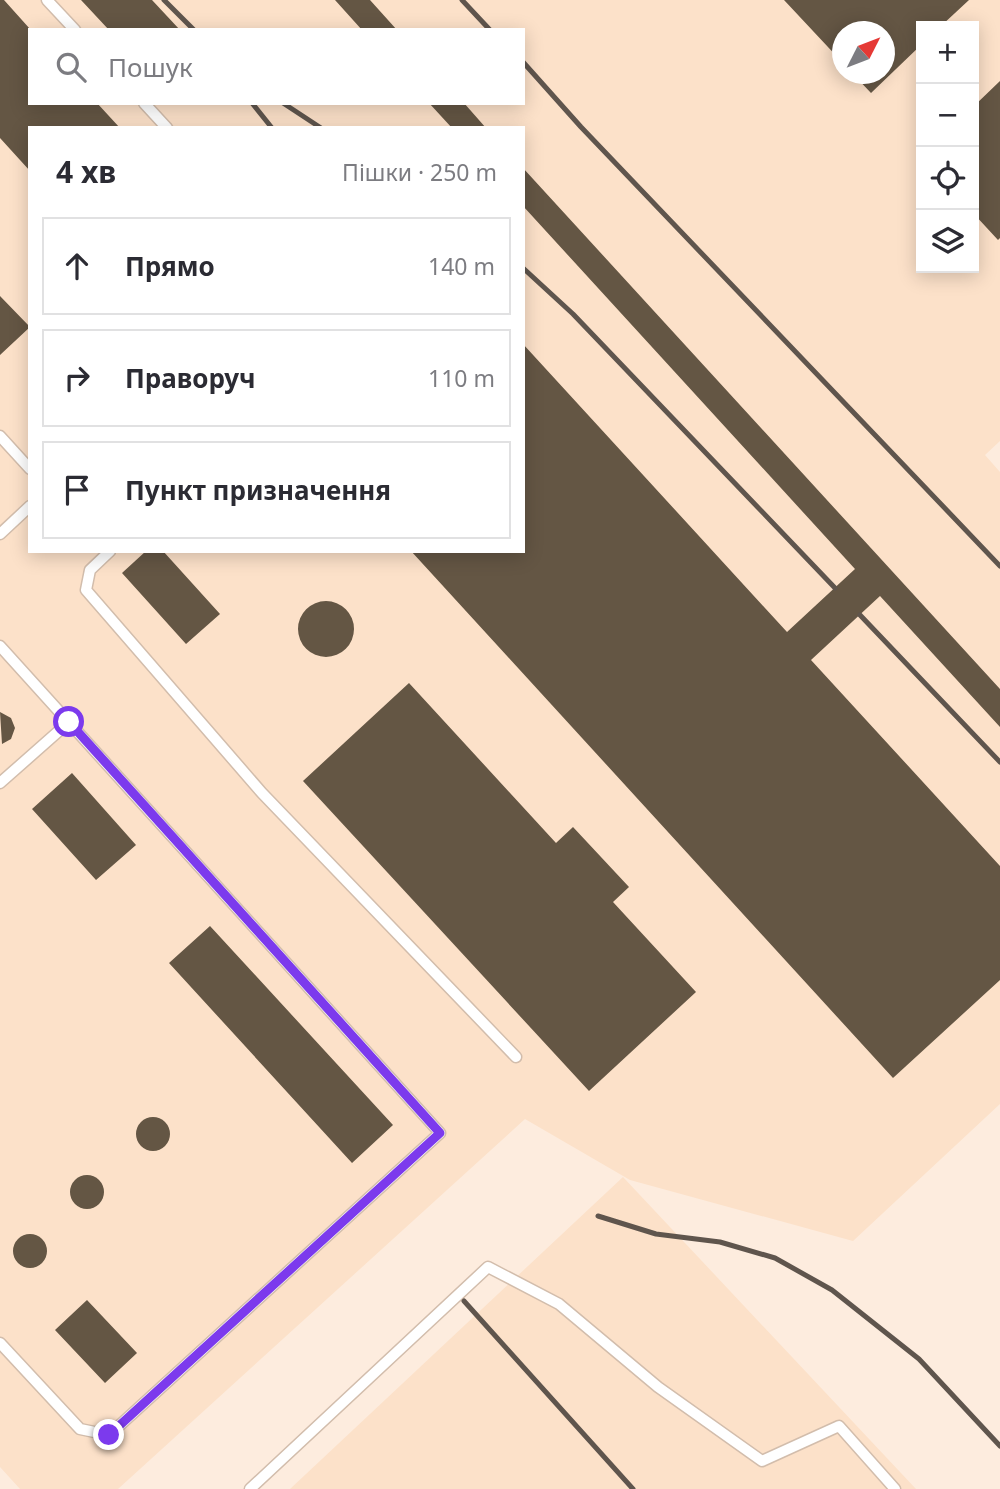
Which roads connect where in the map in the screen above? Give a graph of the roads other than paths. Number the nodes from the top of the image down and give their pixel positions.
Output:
1 (47, 0) edge
2 (73, 28) edge
3 (146, 105) edge
4 (165, 126) edge
5 (0, 436) edge
6 (28, 467) edge
7 (28, 508) edge
8 (0, 534) edge
9 (108, 553) edge
10 (0, 646) edge
11 (69, 722) junction
12 (0, 783) edge
13 (516, 1057) dead end
14 (0, 1343) edge
15 (250, 1489) edge
16 (895, 1489) edge

1 - 2 lane
3 - 4 lane
5 - 6 lane
7 - 8 lane
9 - 13 lane
10 - 11 lane
11 - 12 lane
11 - 14 lane
15 - 16 lane

